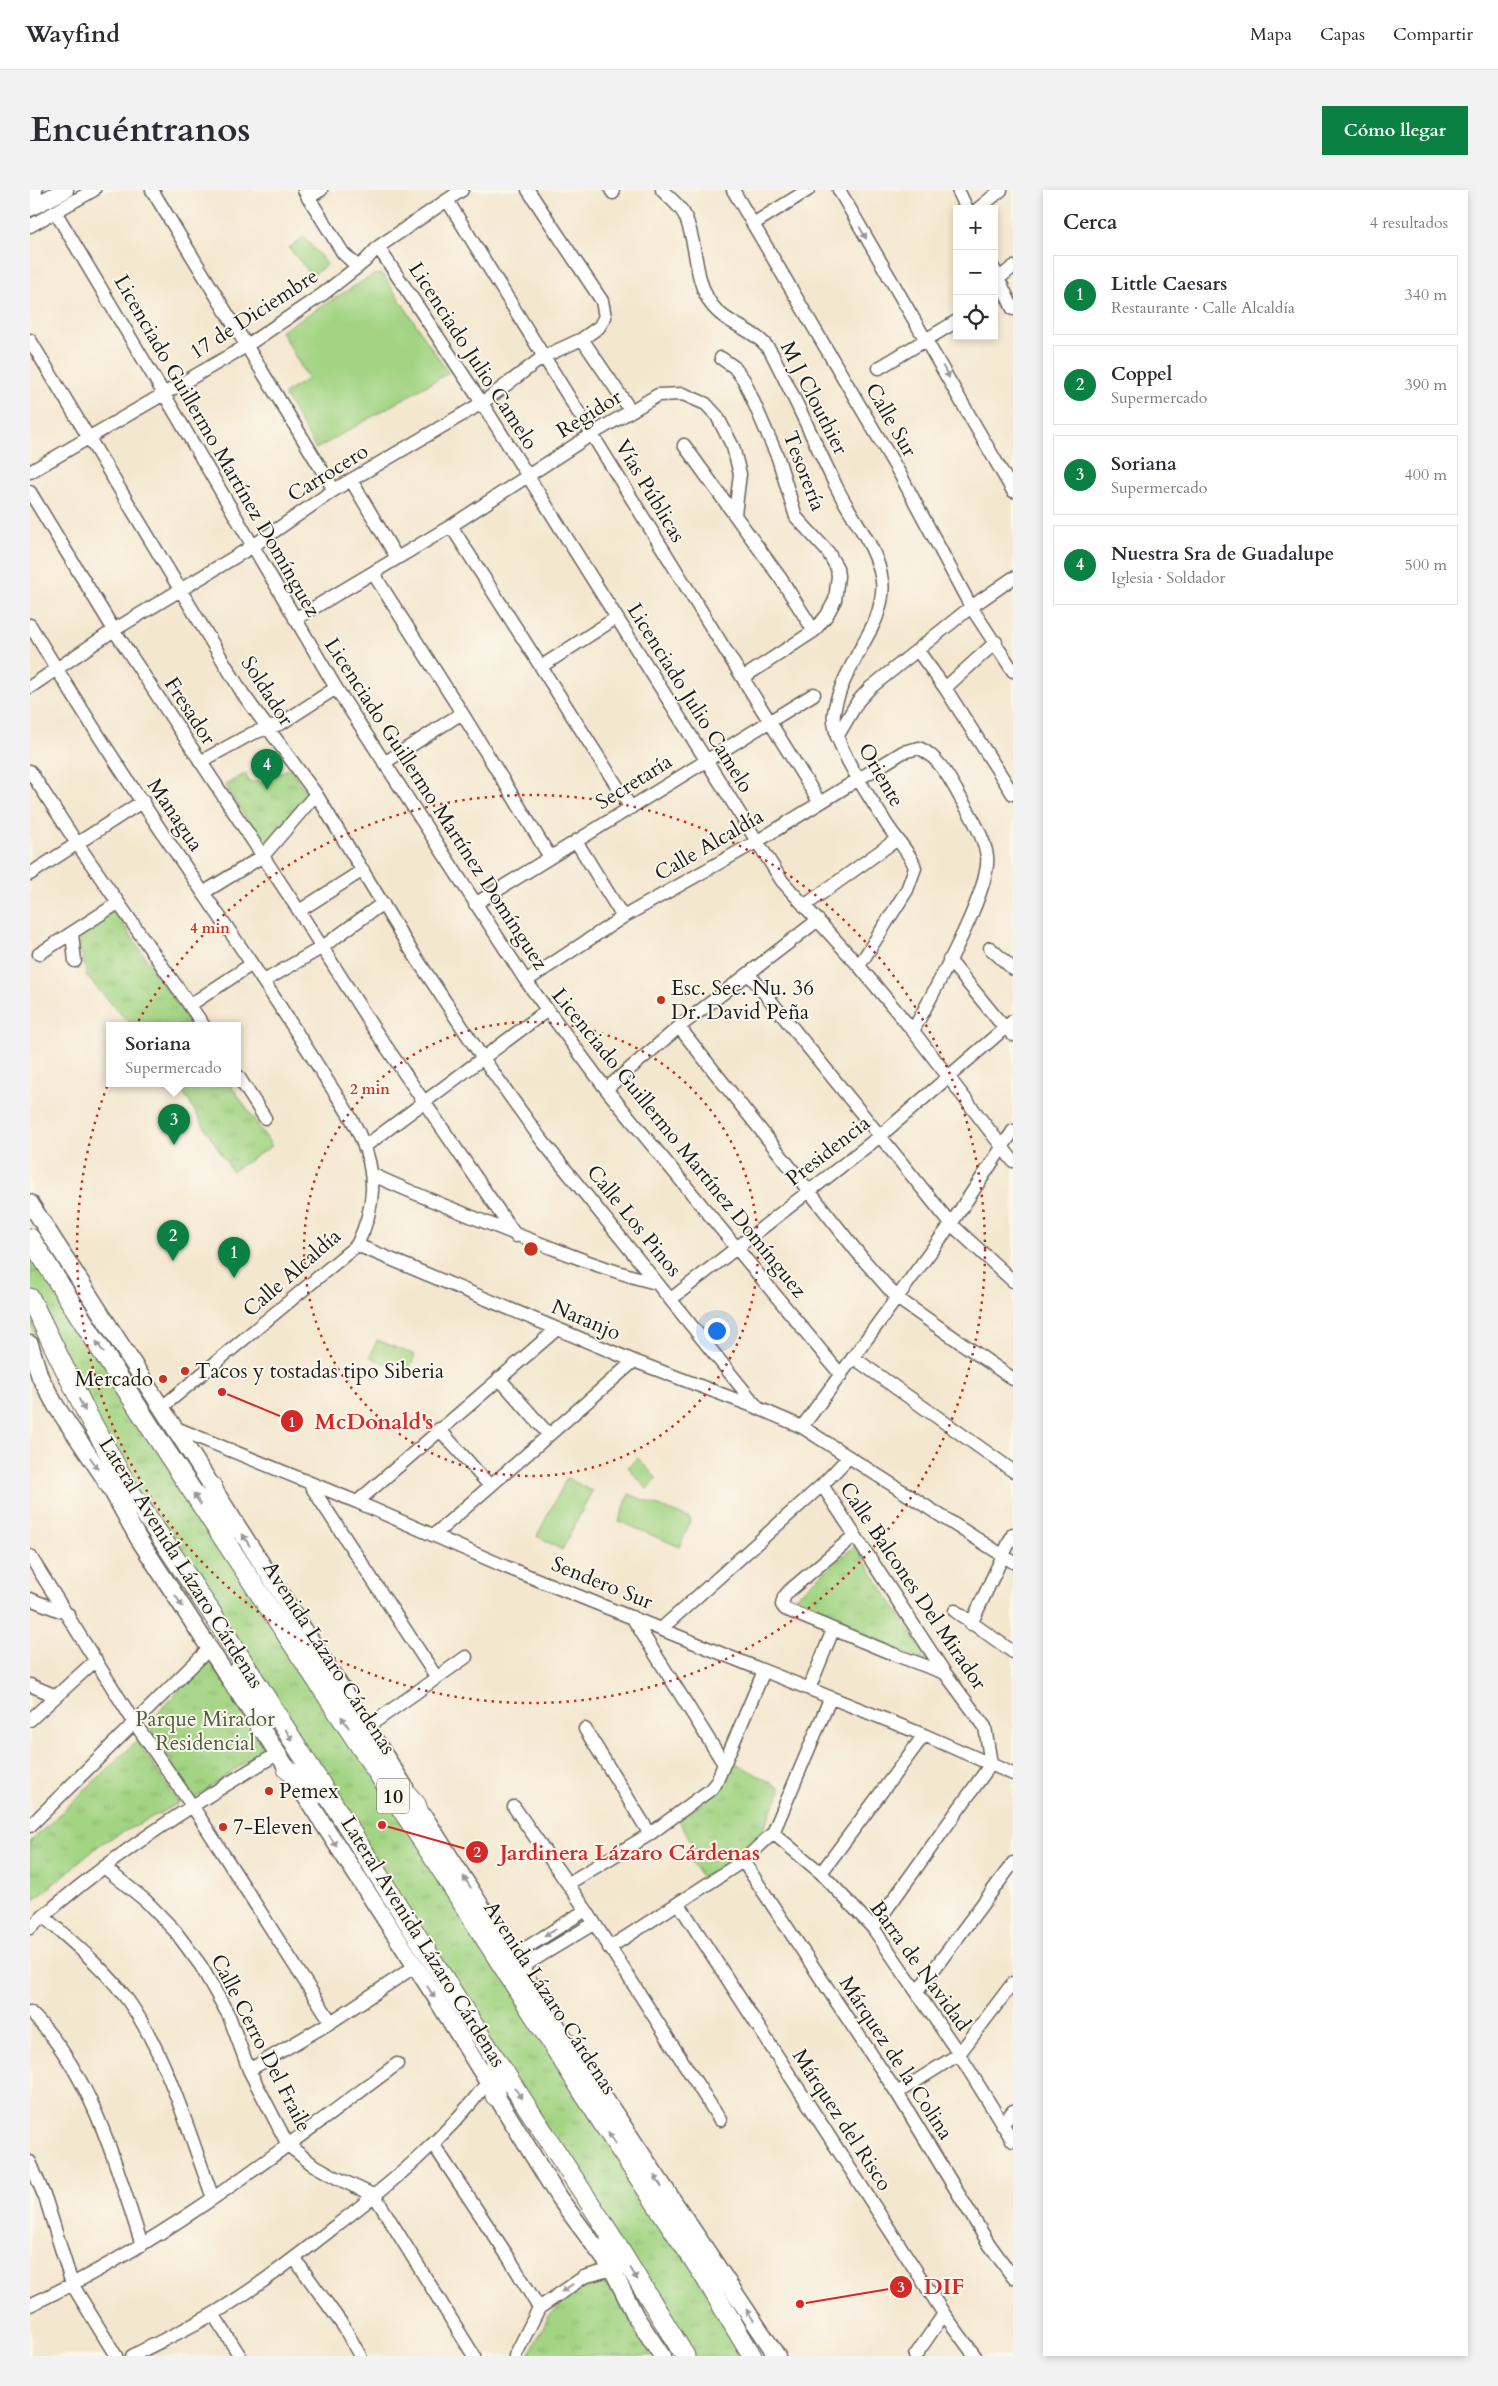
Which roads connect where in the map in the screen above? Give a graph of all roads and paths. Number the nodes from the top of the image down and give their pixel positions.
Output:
1 (34, 190) edge
2 (65, 190) edge
3 (94, 190) edge
4 (152, 190) edge
5 (321, 190) edge
6 (462, 190) edge
7 (528, 190) edge
8 (662, 190) edge
9 (733, 190) edge
10 (808, 190) edge
11 (839, 190) edge
12 (958, 190) edge
13 (1001, 190) edge
14 (30, 192) edge
15 (306, 194) edge
16 (447, 200) junction
17 (965, 205) edge
18 (983, 205) edge
19 (30, 208) edge
20 (56, 213) junction
21 (753, 224) junction
22 (30, 226) edge
23 (378, 247) junction
24 (358, 267) junction
25 (1013, 267) edge
26 (998, 273) edge
27 (999, 296) edge
28 (1013, 310) edge
29 (953, 323) edge
30 (926, 338) junction
31 (30, 340) edge
32 (582, 340) junction
33 (246, 346) junction
34 (543, 357) junction
35 (721, 358) dead end
36 (879, 368) dead end
37 (164, 394) junction
38 (482, 403) junction
39 (630, 411) junction
40 (592, 434) junction
41 (88, 436) junction
42 (684, 445) dead end
43 (30, 472) edge
44 (528, 477) junction
45 (351, 480) junction
46 (334, 490) junction
47 (1013, 491) edge
48 (30, 492) edge
49 (735, 514) junction
50 (451, 526) junction
51 (253, 546) junction
52 (397, 558) junction
53 (374, 573) junction
54 (1013, 578) edge
55 (181, 590) junction
56 (882, 591) joint
57 (971, 607) junction
58 (616, 618) junction
59 (295, 619) junction
60 (30, 625) edge
61 (114, 630) junction
62 (814, 631) junction
63 (996, 642) junction
64 (918, 651) junction
65 (542, 666) junction
66 (56, 669) junction
67 (1013, 671) edge
68 (744, 677) junction
69 (30, 686) edge
70 (336, 688) junction
71 (945, 688) junction
72 (814, 694) dead end
73 (462, 713) junction
74 (770, 720) junction
75 (267, 729) junction
76 (837, 737) junction
77 (704, 761) junction
78 (200, 762) junction
79 (384, 763) junction
80 (30, 771) edge
81 (859, 780) junction
82 (316, 794) junction
83 (1013, 794) edge
84 (143, 801) junction
85 (820, 802) junction
86 (631, 808) junction
87 (896, 840) junction
88 (76, 842) junction
89 (576, 842) junction
90 (756, 842) junction
91 (263, 856) junction
92 (550, 857) junction
93 (363, 870) junction
94 (30, 874) edge
95 (203, 893) junction
96 (118, 903) junction
97 (383, 903) junction
98 (474, 904) junction
99 (804, 906) junction
100 (299, 910) junction
101 (623, 917) junction
102 (818, 920) junction
103 (72, 934) junction
104 (321, 948) junction
105 (990, 948) dead end
106 (1013, 951) edge
107 (39, 954) dead end
108 (1001, 958) junction
109 (949, 960) junction
110 (75, 961) dead end
111 (252, 964) junction
112 (859, 966) junction
113 (1013, 969) edge
114 (749, 974) junction
115 (264, 981) junction
116 (526, 981) junction
117 (190, 1005) junction
118 (546, 1011) junction
119 (201, 1022) edge
120 (679, 1027) junction
121 (1010, 1028) edge
122 (913, 1031) junction
123 (482, 1057) junction
124 (948, 1077) junction
125 (241, 1081) edge
126 (606, 1089) junction
127 (423, 1103) junction
128 (265, 1118) dead end
129 (1013, 1131) edge
130 (880, 1136) junction
131 (1002, 1145) junction
132 (364, 1147) junction
133 (1013, 1161) edge
134 (371, 1174) junction
135 (809, 1191) junction
136 (30, 1203) edge
137 (951, 1224) junction
138 (516, 1236) junction
139 (30, 1238) edge
140 (357, 1245) junction
141 (736, 1250) junction
142 (1013, 1281) edge
143 (656, 1283) junction
144 (30, 1298) edge
145 (897, 1298) junction
146 (671, 1299) junction
147 (557, 1329) junction
148 (30, 1344) edge
149 (854, 1358) junction
150 (634, 1361) junction
151 (35, 1371) edge
152 (841, 1375) junction
153 (499, 1378) junction
154 (1013, 1380) edge
155 (161, 1408) junction
156 (758, 1408) junction
157 (802, 1427) junction
158 (176, 1428) junction
159 (439, 1430) junction
160 (549, 1436) junction
161 (849, 1457) junction
162 (1013, 1471) edge
163 (107, 1482) junction
164 (309, 1484) junction
165 (822, 1485) junction
166 (212, 1486) junction
167 (490, 1486) junction
168 (357, 1502) junction
169 (156, 1528) junction
170 (1013, 1534) edge
171 (434, 1535) junction
172 (855, 1535) junction
173 (30, 1556) edge
174 (1008, 1558) edge
175 (238, 1561) junction
176 (30, 1599) edge
177 (955, 1611) dead end
178 (68, 1614) junction
179 (632, 1617) junction
180 (971, 1624) junction
181 (661, 1629) junction
182 (833, 1630) junction
183 (210, 1648) junction
184 (1013, 1652) edge
185 (466, 1657) dead end
186 (239, 1658) junction
187 (96, 1660) junction
188 (764, 1671) junction
189 (945, 1673) junction
190 (437, 1678) junction
191 (30, 1685) edge
192 (809, 1689) junction
193 (56, 1696) junction
194 (830, 1699) junction
195 (30, 1720) edge
196 (134, 1722) junction
197 (260, 1728) junction
198 (585, 1728) dead end
199 (924, 1735) junction
200 (362, 1736) junction
201 (282, 1761) junction
202 (724, 1764) junction
203 (991, 1764) junction
204 (1013, 1774) edge
205 (331, 1800) junction
206 (416, 1804) junction
207 (514, 1807) dead end
208 (193, 1808) junction
209 (30, 1826) edge
210 (773, 1833) junction
211 (650, 1834) junction
212 (744, 1861) junction
213 (438, 1863) junction
214 (1013, 1863) edge
215 (104, 1867) junction
216 (821, 1873) junction
217 (569, 1883) junction
218 (679, 1904) junction
219 (586, 1910) junction
220 (43, 1916) junction
221 (594, 1924) junction
222 (30, 1928) edge
223 (873, 1928) junction
224 (484, 1938) junction
225 (609, 1948) junction
226 (517, 1962) junction
227 (414, 1967) junction
228 (1013, 1983) edge
229 (535, 1991) junction
230 (917, 1992) junction
231 (30, 2012) edge
232 (331, 2022) junction
233 (959, 2054) junction
234 (496, 2059) junction
235 (397, 2064) dead end
236 (249, 2070) junction
237 (491, 2089) junction
238 (897, 2093) junction
239 (1013, 2111) edge
240 (720, 2120) dead end
241 (1002, 2125) junction
242 (1013, 2141) edge
243 (433, 2144) junction
244 (288, 2145) junction
245 (30, 2162) edge
246 (375, 2196) junction
247 (213, 2198) junction
248 (683, 2219) junction
249 (610, 2234) junction
250 (142, 2245) junction
251 (294, 2258) junction
252 (612, 2269) junction
253 (703, 2274) junction
254 (1013, 2278) edge
255 (72, 2284) junction
256 (30, 2305) edge
257 (539, 2308) junction
258 (213, 2314) junction
259 (944, 2314) junction
260 (116, 2356) edge
261 (132, 2356) edge
262 (240, 2356) edge
263 (360, 2356) edge
264 (474, 2356) edge
265 (515, 2356) edge
266 (662, 2356) edge
267 (685, 2356) edge
268 (752, 2356) edge
269 (776, 2356) edge
270 (915, 2356) edge
271 (975, 2356) edge

1 - 14 main road
2 - 19 main road
3 - 20 street
4 - 33 street
5 - 15 street
6 - 16 street, 17 de Diciembre
7 - 32 street, Carrocero
8 - 56 street, M J Clouthier
9 - 21 street, Calle Sur
10 - 21 street
11 -> 30 street
12 - 17 street
13 - 18 street
15 - 24 street
16 - 23 street, 17 de Diciembre
16 - 34 street, Vías Públicas
20 - 22 street
20 - 37 street, Licenciado Guillermo Martínez Domínguez
21 - 57 street, Calle Sur
23 - 24 street, 17 de Diciembre
23 - 38 street, Licenciado Julio Camelo
24 - 33 street, 17 de Diciembre
25 - 26 street
27 - 28 street
29 - 30 street
30 - 36 street
30 -> 47 street
31 - 41 street, Soldador
32 - 34 street, Carrocero
32 - 39 street
33 - 37 street, 17 de Diciembre
33 - 46 street
34 - 38 street, Carrocero
34 - 40 street, Vías Públicas
35 - 62 street, Tesorería
37 - 41 street, 17 de Diciembre
37 - 51 street, Licenciado Guillermo Martínez Domínguez
38 - 44 street, Licenciado Julio Camelo
38 - 45 street, Carrocero
39 - 40 street, Regidor
39 - 49 street, Regidor
40 - 44 street, Regidor
40 - 68 street, Vías Públicas
41 - 43 street, 17 de Diciembre
41 - 55 street, Soldador
42 - 49 street
44 - 50 street, Regidor
44 - 58 street, Licenciado Julio Camelo
45 - 46 street, Carrocero
45 - 52 street
46 - 51 street, Carrocero
48 - 61 street, Fresador
49 - 62 street
50 - 52 street, Regidor
50 - 65 street
51 - 55 street, Carrocero
51 - 59 street, Licenciado Guillermo Martínez Domínguez
52 - 53 street, Regidor
53 - 59 street, Regidor
53 - 73 street
54 - 57 street
55 - 61 street, Carrocero
55 - 75 street, Soldador
56 - 76 street, Oriente
57 - 63 street, Calle Sur
57 - 64 street
58 - 65 street
58 - 77 street, Licenciado Julio Camelo
59 - 70 street, Licenciado Guillermo Martínez Domínguez
60 - 66 street, Managua
61 - 66 street, Carrocero
61 - 78 street, Fresador
62 - 68 street, Tesorería
63 - 67 street, Calle Sur
63 - 71 street
64 - 71 street
64 - 76 street
65 - 86 street
66 - 69 street, Carrocero
66 - 84 street, Managua
68 - 74 street, Vías Públicas
70 - 75 street
70 - 79 street, Licenciado Guillermo Martínez Domínguez
71 - 83 street
72 - 74 street, Secretaría
73 - 79 street
73 - 92 street
74 - 77 street, Secretaría
74 - 85 street, Vías Públicas
75 - 78 street
75 - 82 street, Soldador
76 - 81 street, Oriente
77 - 86 street, Secretaría
77 - 90 street, Licenciado Julio Camelo
78 - 91 street, Fresador
79 - 98 street, Licenciado Guillermo Martínez Domínguez
80 - 88 street
81 - 85 street, Calle Alcaldía
81 - 87 street, Oriente
81 - 109 street, Calle Alcaldía
82 - 91 street
82 - 93 street, Soldador
84 - 88 street
84 - 95 street, Managua
85 - 90 street, Calle Alcaldía
86 - 89 street, Secretaría
87 - 99 street
87 - 112 street, Oriente
88 - 94 street
88 - 96 street
89 - 92 street, Secretaría
89 - 101 street
90 - 99 street, Licenciado Julio Camelo
90 - 101 street, Calle Alcaldía
91 - 95 street
91 - 100 street, Fresador
92 - 98 street, Secretaría
93 - 97 street, Soldador
93 - 100 street
95 - 111 street, Managua
96 - 103 street
96 - 117 street
97 - 104 street
97 - 123 street, Soldador
98 - 116 street, Licenciado Guillermo Martínez Domínguez
99 - 102 street, Licenciado Julio Camelo
100 - 104 street, Fresador
101 - 116 street, Calle Alcaldía
102 - 112 street, Licenciado Julio Camelo
102 - 114 street
103 - 107 street
103 - 110 street
104 - 115 street
104 - 127 street, Fresador
105 - 108 street
106 - 108 street
108 - 113 street
109 - 121 street
109 - 122 street
111 - 115 street, Managua
111 - 117 street
112 - 122 street, Licenciado Julio Camelo
114 - 120 street
114 - 130 street
115 - 132 street, Managua
116 - 118 street, Licenciado Guillermo Martínez Domínguez
117 - 119 street
118 - 123 street
118 - 126 street, Licenciado Guillermo Martínez Domínguez
120 - 126 street
120 - 135 street
121 - 124 street, Presidencia
122 - 124 street, Licenciado Julio Camelo
123 - 127 street
123 - 143 street, Calle Los Pinos
124 - 130 street, Presidencia
124 - 131 street, Licenciado Julio Camelo
125 - 128 street
126 - 141 street, Licenciado Guillermo Martínez Domínguez
127 - 132 street
127 - 138 street, Fresador
129 - 131 street
130 - 135 street, Presidencia
130 - 137 street
131 - 133 street, Licenciado Julio Camelo
131 - 137 street
132 - 134 street, Calle Alcaldía
134 - 138 street
134 - 140 street, Calle Alcaldía
135 - 141 street, Presidencia
135 - 145 street
136 - 155 main road
137 - 142 street
137 - 145 street
138 - 143 street
175 -> 139 highway, Avenida Lázaro Cárdenas / 10
140 - 147 street, Naranjo
140 - 155 street, Calle Alcaldía
141 - 146 street, Presidencia
141 - 152 street, Licenciado Guillermo Martínez Domínguez
143 - 146 street, Calle Los Pinos
144 -> 169 highway, 10
145 - 149 street
145 - 154 street
146 - 156 street, Calle Los Pinos
147 - 150 street, Naranjo
147 - 153 street
148 - 151 main road, Lateral Avenida Lázaro Cárdenas
149 - 152 street
149 - 162 street
150 - 156 street, Naranjo
150 - 160 street
151 -> 163 main road, Lateral Avenida Lázaro Cárdenas
152 - 157 street
153 - 159 street
153 - 160 street
155 - 158 main road
156 - 157 street, Naranjo
157 - 161 street, Naranjo
158 - 164 street, Sendero Sur
158 - 166 main road
159 - 167 street
159 - 168 street
160 - 167 street
161 - 165 street
161 - 174 street, Naranjo
163 - 169 highway
163 -> 183 main road, Lateral Avenida Lázaro Cárdenas
164 - 168 street, Sendero Sur
164 - 190 street
165 - 172 street, Calle Balcones Del Mirador
165 - 181 street
166 - 175 highway
200 -> 166 main road
167 - 171 street
168 - 171 street, Sendero Sur
169 - 186 highway, 10
170 - 174 street
171 - 179 street, Sendero Sur
172 - 182 street
172 - 189 street, Calle Balcones Del Mirador
173 - 178 street
174 - 180 street
200 -> 175 highway, Avenida Lázaro Cárdenas / 10
176 - 178 street
177 - 180 street
178 - 187 street
179 - 181 street, Sendero Sur
179 - 202 street
180 - 184 street
181 - 188 street, Sendero Sur
182 - 189 street
182 - 192 street
183 - 196 street
183 - 197 main road, Lateral Avenida Lázaro Cárdenas
185 - 190 street
186 - 197 highway
186 -> 205 highway, 10
187 - 193 street
187 - 196 street
188 - 192 street, Sendero Sur
188 - 202 street
189 - 203 street, Calle Balcones Del Mirador
190 - 200 street
191 - 193 street
192 - 194 street, Sendero Sur
193 - 195 street
194 - 199 street, Sendero Sur
194 - 210 street
196 - 208 street
196 - 209 street
197 - 201 main road, Lateral Avenida Lázaro Cárdenas
198 - 211 street
199 - 203 street, Sendero Sur
199 - 216 street
200 - 206 highway
200 - 213 highway, Avenida Lázaro Cárdenas / 10
201 - 205 highway
201 - 208 street
201 -> 227 main road, Lateral Avenida Lázaro Cárdenas
202 - 211 street
203 - 204 street, Sendero Sur
203 - 223 street
205 - 234 highway, 10
206 - 213 highway
226 -> 206 main road
207 - 217 street
208 - 215 street
208 - 232 street
210 - 212 street
210 - 216 street, Barra de Navidad
211 - 217 street
212 - 218 street
212 - 238 street, Márquez de la Colina
213 - 224 highway, Avenida Lázaro Cárdenas / 10
214 - 230 street
215 - 220 street
215 - 236 street, Calle Cerro Del Fraile
216 - 223 street, Barra de Navidad
217 - 219 street
218 - 225 street
218 - 259 street, Márquez del Risco
219 - 221 street
219 -> 226 street
220 - 222 street
220 - 247 street
221 - 225 street
221 - 226 street
223 - 230 street, Barra de Navidad
224 - 229 highway
253 -> 224 highway, Avenida Lázaro Cárdenas / 10
225 - 240 street
226 - 229 main road
227 - 232 street
227 -> 237 main road, Lateral Avenida Lázaro Cárdenas
228 - 233 street
248 -> 229 main road
230 - 233 street, Barra de Navidad
231 - 250 street
232 - 236 street
233 - 238 street
233 - 241 street, Barra de Navidad
234 - 237 highway
234 -> 249 highway, 10
235 - 244 street
236 - 244 street, Calle Cerro Del Fraile
237 - 243 street
237 - 252 main road, Lateral Avenida Lázaro Cárdenas
238 - 254 street, Márquez de la Colina
239 - 241 street
241 - 242 street, Barra de Navidad
243 - 246 street
243 - 257 street
244 - 246 street, Calle Cerro Del Fraile
244 - 247 street
245 - 255 street
246 - 251 street
246 - 264 street
247 - 250 street
248 - 253 highway
269 -> 248 main road
249 - 252 highway
249 -> 267 highway, 10
250 - 255 street
251 - 258 street
251 - 263 street
252 -> 257 street
252 - 266 main road, Lateral Avenida Lázaro Cárdenas
253 - 268 highway, Avenida Lázaro Cárdenas / 10
255 - 256 street
255 - 260 street
257 - 265 street
258 - 261 street
258 - 262 street
259 - 270 street
259 - 271 street, Márquez del Risco

